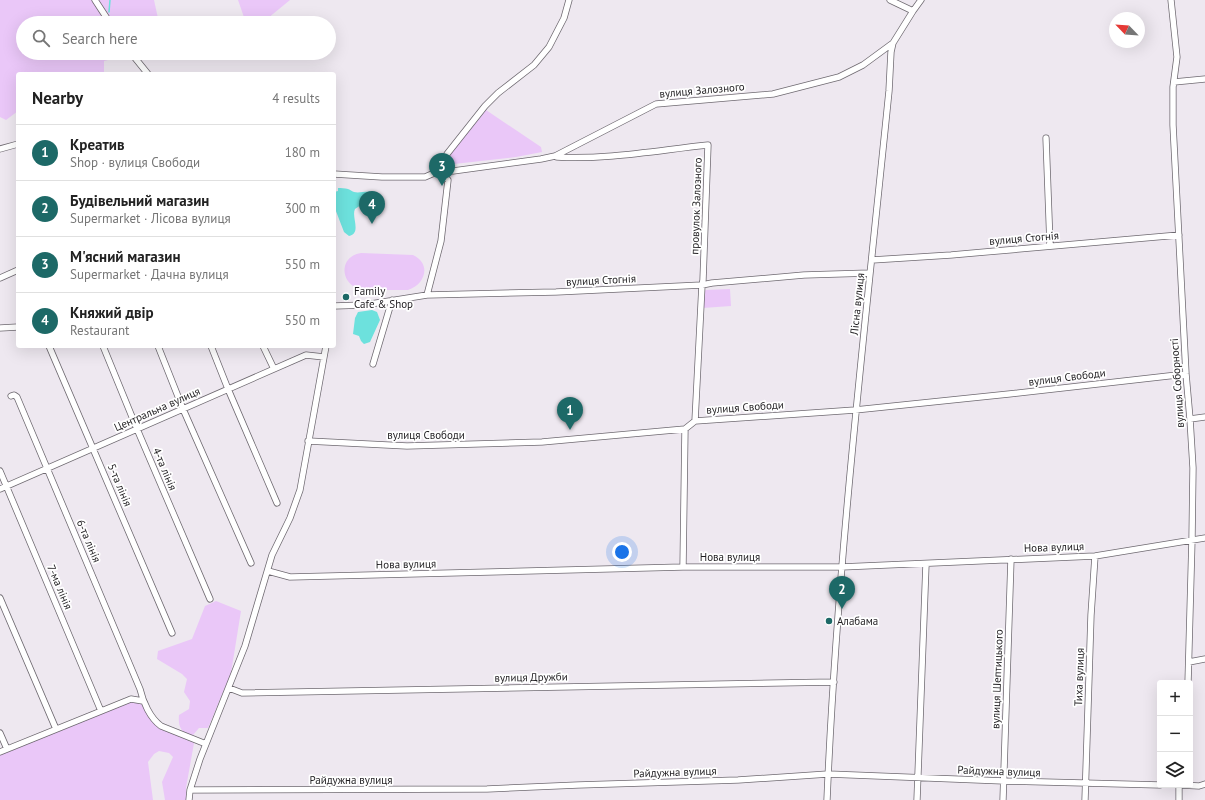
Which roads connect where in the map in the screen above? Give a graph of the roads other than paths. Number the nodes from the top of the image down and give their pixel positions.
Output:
1 (95, 0) edge
2 (569, 0) edge
3 (890, 0) edge
4 (921, 0) edge
5 (1172, 0) edge
6 (913, 11) junction
7 (105, 16) edge
8 (893, 43) junction
9 (136, 60) edge
10 (146, 72) edge
11 (1205, 79) edge
12 (1174, 82) junction
13 (1046, 138) dead end
14 (16, 145) edge
15 (0, 149) edge
16 (555, 156) junction
17 (439, 171) junction
18 (336, 174) edge
19 (1179, 235) junction
20 (1050, 245) junction
21 (872, 260) junction
22 (16, 271) edge
23 (870, 273) junction
24 (0, 278) edge
25 (702, 285) junction
26 (427, 295) junction
27 (392, 300) junction
28 (336, 306) edge
29 (16, 327) edge
30 (0, 328) edge
31 (49, 348) edge
32 (104, 348) edge
33 (159, 348) edge
34 (212, 348) edge
35 (264, 348) edge
36 (326, 348) edge
37 (324, 357) junction
38 (373, 364) dead end
39 (274, 369) junction
40 (1186, 374) junction
41 (228, 389) junction
42 (11, 396) dead end
43 (183, 409) junction
44 (855, 410) junction
45 (1205, 417) edge
46 (1190, 419) junction
47 (696, 421) junction
48 (137, 429) junction
49 (685, 429) junction
50 (308, 441) junction
51 (93, 448) junction
52 (48, 468) junction
53 (0, 471) edge
54 (7, 486) junction
55 (0, 489) edge
56 (278, 503) dead end
57 (1205, 538) edge
58 (1192, 540) junction
59 (1095, 556) junction
60 (1011, 559) junction
61 (251, 563) dead end
62 (926, 564) junction
63 (683, 567) junction
64 (841, 567) junction
65 (268, 570) junction
66 (0, 598) edge
67 (210, 599) dead end
68 (172, 633) dead end
69 (1205, 659) edge
70 (1189, 662) junction
71 (1188, 680) edge
72 (834, 682) junction
73 (229, 688) junction
74 (143, 701) junction
75 (101, 711) junction
76 (56, 729) junction
77 (0, 733) edge
78 (206, 744) junction
79 (7, 749) junction
80 (0, 752) edge
81 (828, 774) junction
82 (918, 777) junction
83 (1004, 781) junction
84 (1086, 783) junction
85 (1205, 784) edge
86 (1157, 785) edge
87 (1193, 786) edge
88 (1180, 788) edge
89 (190, 790) junction
90 (189, 800) edge
91 (827, 800) edge
92 (917, 800) edge
93 (1003, 800) edge
94 (1085, 800) edge
95 (1178, 800) edge

1 - 7 street
2 - 17 street
3 - 6 street
4 - 6 street, вулиця Залозного
5 - 12 street, вулиця Соборності
6 - 8 street, вулиця Залозного
8 - 16 street, вулиця Залозного
8 - 21 street, Лісна вулиця
9 - 10 street
11 - 12 street
12 - 19 street, вулиця Соборності
13 - 20 street
14 - 15 street
16 - 17 street, вулиця Залозного
16 - 25 street, провулок Залозного
17 - 18 street, вулиця Залозного
17 - 26 street
19 - 20 street, вулиця Стогнія
19 - 40 street, вулиця Соборності
20 - 21 street, вулиця Стогнія
21 - 23 street, Лісна вулиця
22 - 24 street
23 - 25 street, вулиця Стогнія
23 - 44 street, Лісна вулиця
25 - 26 street, вулиця Стогнія
25 - 47 street, провулок Залозного
26 - 27 street, вулиця Стогнія
27 - 28 street, вулиця Стогнія
27 - 38 street
29 - 30 street
31 - 51 street, 5-та лінія
32 - 48 street, 4-та лінія
33 - 43 street
34 - 41 street
35 - 39 street
36 - 37 street
37 - 39 street, Центральна вулиця
37 - 50 street
39 - 41 street, Центральна вулиця
40 - 44 street, вулиця Свободи
40 - 46 street, вулиця Соборності
41 - 43 street, Центральна вулиця
41 - 56 street
42 - 52 street, 6-та лінія
43 - 48 street, Центральна вулиця
43 - 61 street
44 - 47 street, вулиця Свободи
44 - 64 street, Лісна вулиця
45 - 46 street
46 - 58 street, вулиця Соборності
47 - 49 street, вулиця Свободи
48 - 51 street, Центральна вулиця
48 - 67 street, 4-та лінія
49 - 50 street, вулиця Свободи
49 - 63 street
50 - 65 street
51 - 52 street, Центральна вулиця
51 - 68 street, 5-та лінія
52 - 54 street, Центральна вулиця
52 - 74 street, 6-та лінія
53 - 54 street, 7-ма лінія
54 - 55 street, Центральна вулиця
54 - 75 street, 7-ма лінія
57 - 58 street, Нова вулиця
58 - 59 street, Нова вулиця
58 - 70 street, вулиця Соборності
59 - 60 street, Нова вулиця
59 - 84 street, Тиха вулиця
60 - 62 street, Нова вулиця
60 - 83 street, вулиця Шептицького
62 - 64 street, Нова вулиця
62 - 82 street
63 - 64 street, Нова вулиця
63 - 65 street, Нова вулиця
64 - 72 street, Лісна вулиця
65 - 73 street
66 - 76 street
69 - 70 street
70 - 71 street, вулиця Соборності
72 - 73 street, вулиця Дружби
72 - 81 street, Лісна вулиця
73 - 78 street
74 - 75 street
74 - 78 street, 6-та лінія
75 - 76 street
76 - 79 street
77 - 79 street
78 - 89 street
79 - 80 street
81 - 82 street, Райдужна вулиця
81 - 89 street, Райдужна вулиця
81 - 91 street, Лісна вулиця
82 - 83 street, Райдужна вулиця
82 - 92 street
83 - 84 street, Райдужна вулиця
83 - 93 street, вулиця Шептицького
84 - 86 street, Райдужна вулиця
84 - 94 street, Тиха вулиця
85 - 87 street
88 - 95 street
89 - 90 street

